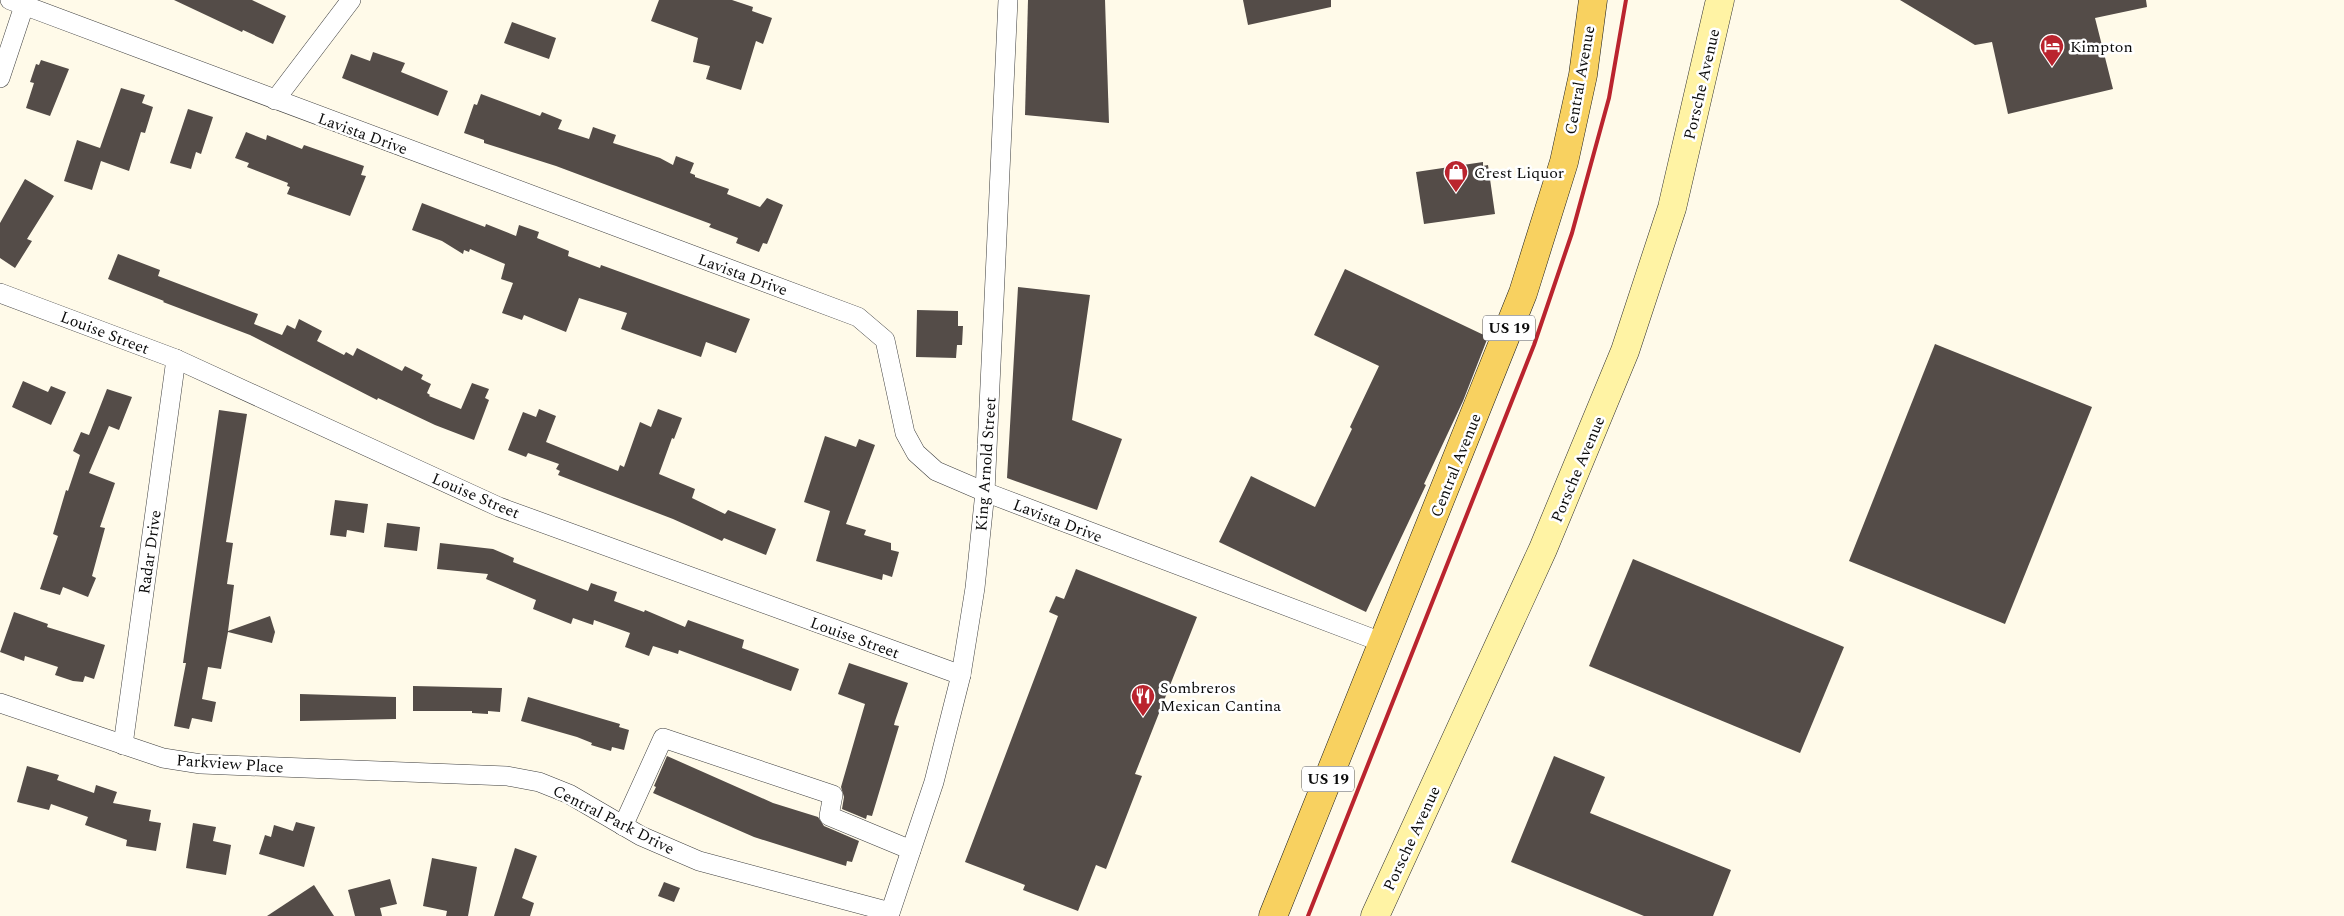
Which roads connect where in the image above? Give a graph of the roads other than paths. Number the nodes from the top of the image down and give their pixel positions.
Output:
1 (351, 0) edge
2 (1008, 0) edge
3 (1593, 0) edge
4 (1720, 0) edge
5 (17, 3) edge
6 (0, 78) edge
7 (276, 100) junction
8 (0, 293) edge
9 (176, 359) junction
10 (985, 492) junction
11 (1384, 643) junction
12 (961, 675) junction
13 (0, 703) edge
14 (123, 745) junction
15 (494, 776) joint
16 (623, 826) junction
17 (911, 850) junction
18 (890, 914) edge
19 (1273, 916) edge
20 (1375, 916) edge

1 - 7 street
2 - 10 street, King Arnold Street
3 - 11 main road, Central Avenue / US 19
4 - 20 street, Porsche Avenue
5 - 6 street
5 - 7 street, Lavista Drive
7 - 10 street, Lavista Drive
8 - 9 street, Louise Street
9 - 12 street, Louise Street
9 - 14 street, Radar Drive
10 - 11 street, Lavista Drive
10 - 12 street, King Arnold Street
11 - 19 main road, Central Avenue / US 19
12 - 17 street, King Arnold Street
13 - 14 street, Parkview Place
14 - 15 street, Parkview Place
15 - 16 street, Central Park Drive
16 - 17 street
16 - 18 street, Central Park Drive
17 - 18 street, King Arnold Street

